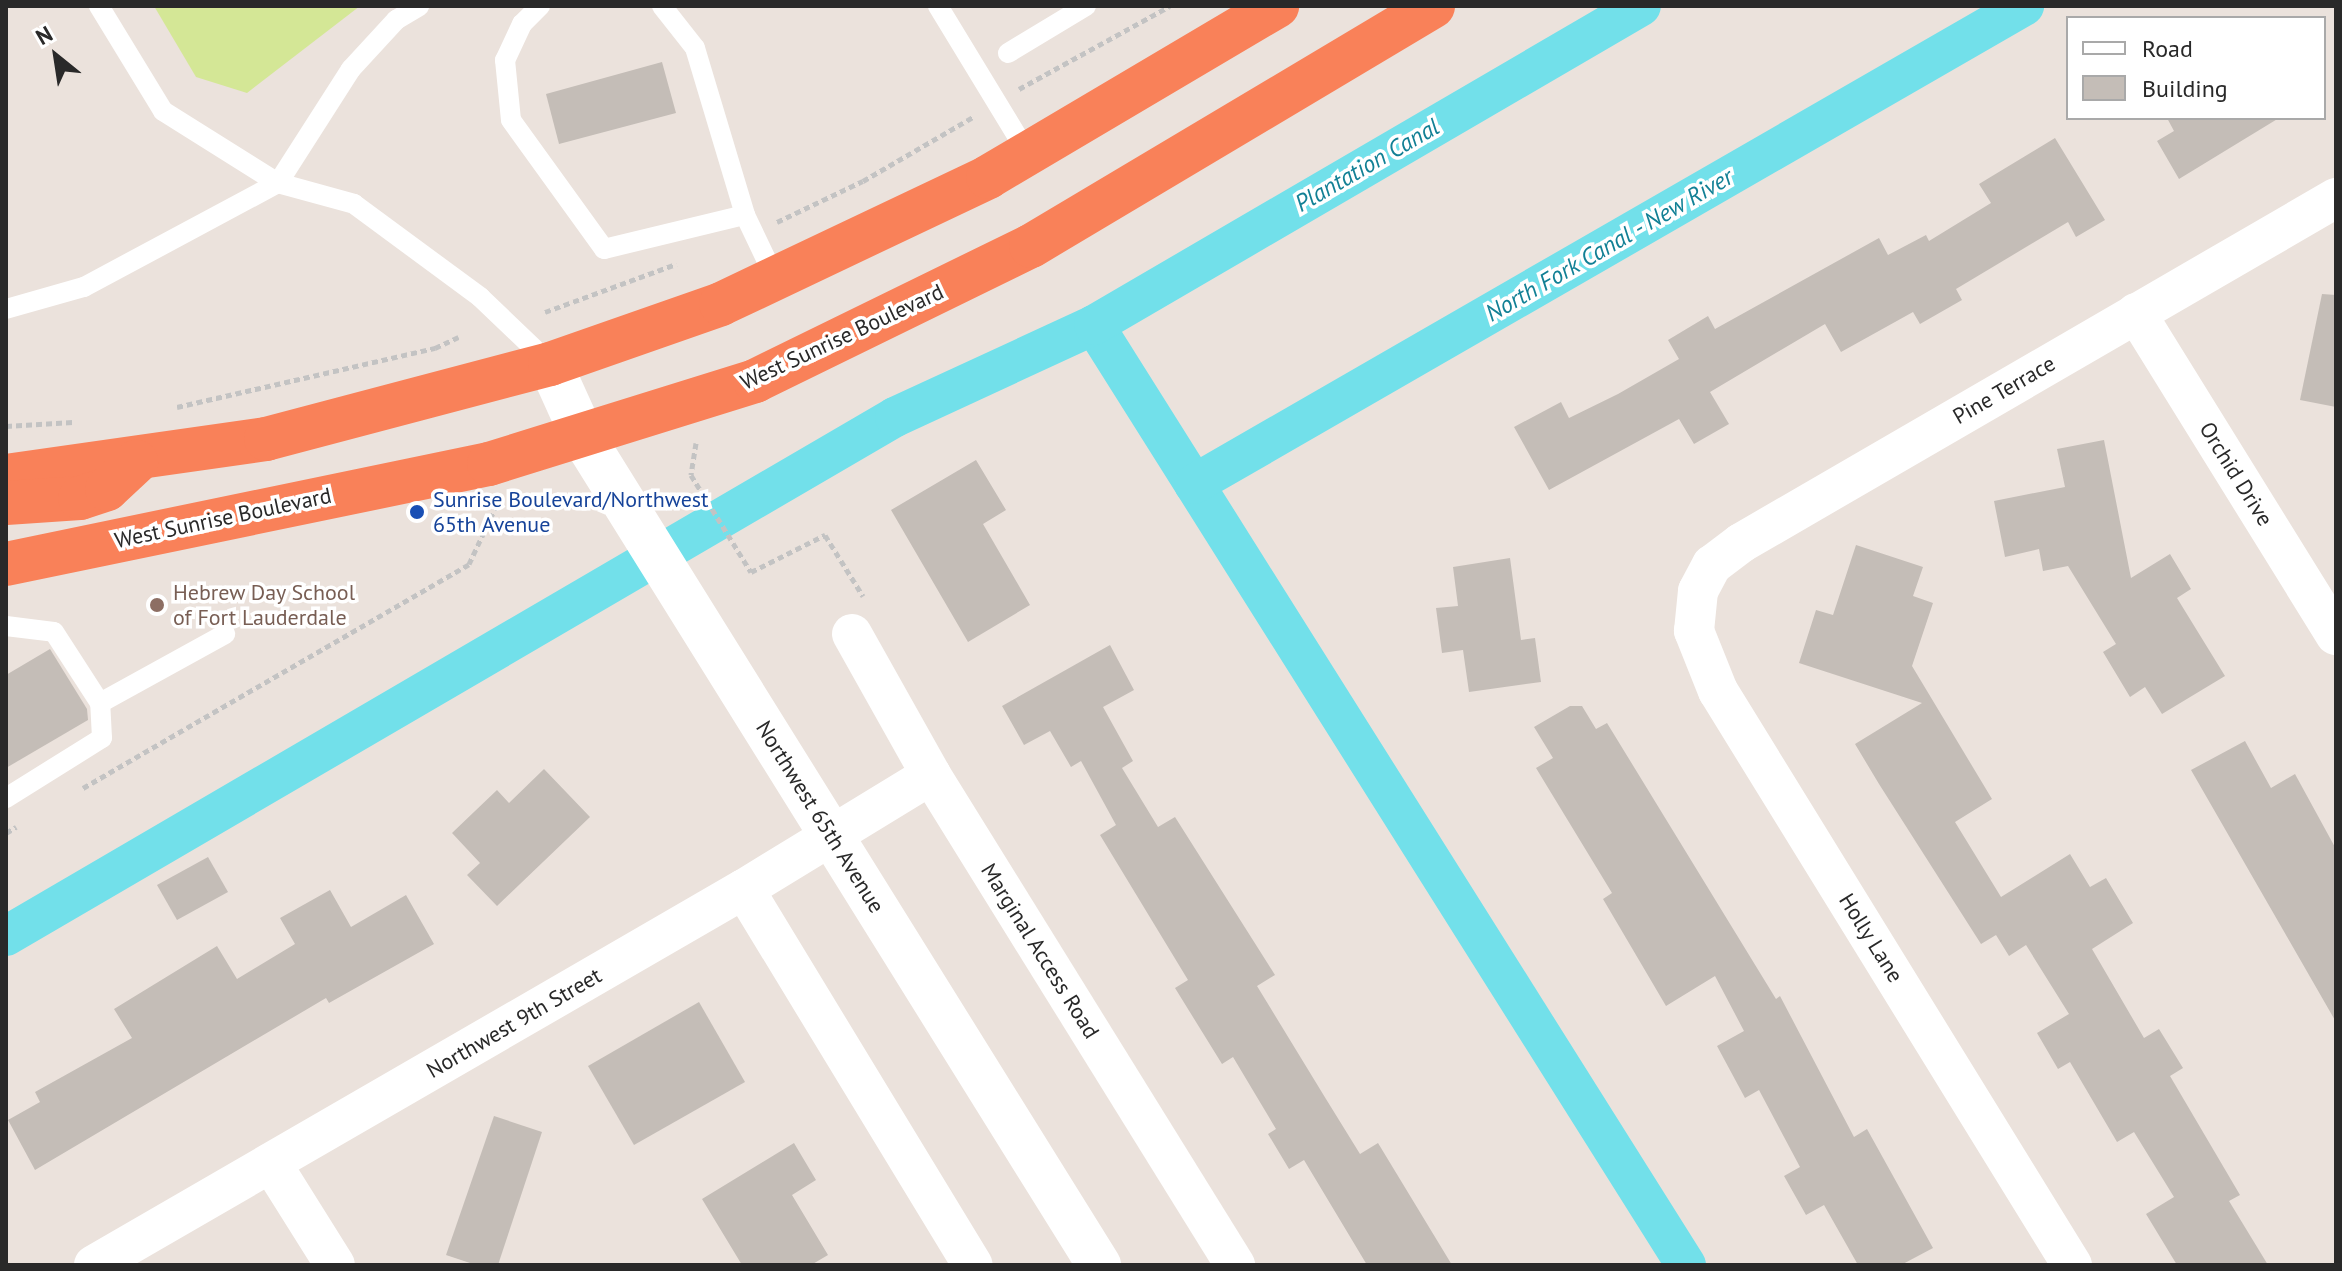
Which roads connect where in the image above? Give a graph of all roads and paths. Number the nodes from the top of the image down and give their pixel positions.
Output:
1 (99, 6) edge
2 (419, 6) edge
3 (540, 6) edge
4 (662, 6) edge
5 (938, 6) edge
6 (1086, 6) edge
7 (1170, 6) edge
8 (1433, 6) edge
9 (1250, 13) edge
10 (1008, 53) dead end
11 (997, 103) junction
12 (1028, 154) junction
13 (278, 183) junction
14 (2336, 198) edge
15 (749, 224) junction
16 (685, 261) dead end
17 (775, 278) junction
18 (6, 309) edge
19 (545, 312) dead end
20 (2136, 313) junction
21 (459, 337) dead end
22 (550, 364) junction
23 (170, 409) dead end
24 (80, 422) dead end
25 (6, 426) edge
26 (583, 437) junction
27 (698, 439) dead end
28 (140, 457) junction
29 (6, 476) edge
30 (498, 501) dead end
31 (6, 503) edge
32 (6, 564) edge
33 (745, 565) dead end
34 (1696, 603) joint
35 (6, 626) edge
36 (225, 634) dead end
37 (852, 634) dead end
38 (2336, 635) edge
39 (100, 703) junction
40 (931, 775) junction
41 (74, 793) dead end
42 (6, 798) edge
43 (20, 825) dead end
44 (6, 833) edge
45 (833, 837) junction
46 (744, 889) junction
47 (271, 1163) junction
48 (94, 1265) edge
49 (335, 1265) edge
50 (973, 1265) edge
51 (1099, 1265) edge
52 (1235, 1265) edge
53 (2072, 1265) edge

1 - 13 lane
2 - 13 lane
3 - 15 lane
4 - 15 lane
5 - 11 lane
6 - 10 lane
7 - 11 path
8 - 26 highway, West Sunrise Boulevard
9 - 12 highway
11 - 12 lane
11 - 15 path
12 - 17 highway
13 - 18 lane
13 - 22 lane
14 - 20 street, Pine Terrace
15 - 17 lane
16 - 19 path
17 - 22 highway
20 - 34 street, Pine Terrace
20 - 38 street, Orchid Drive
21 - 23 path
22 - 26 street, Northwest 65th Avenue
22 - 28 highway
24 - 25 path
26 - 32 highway, West Sunrise Boulevard
26 - 45 street, Northwest 65th Avenue
27 - 33 path
28 - 29 highway
28 - 31 highway
30 - 41 path
34 - 53 street, Holly Lane
35 - 39 lane
36 - 39 lane
37 - 40 street, Marginal Access Road
39 - 42 lane
40 - 45 street, Northwest 9th Street
40 - 52 street, Marginal Access Road
43 - 44 path
45 - 46 street, Northwest 9th Street
45 - 51 street, Northwest 65th Avenue
46 - 47 street, Northwest 9th Street
46 - 50 street
47 - 48 street, Northwest 9th Street
47 - 49 street

